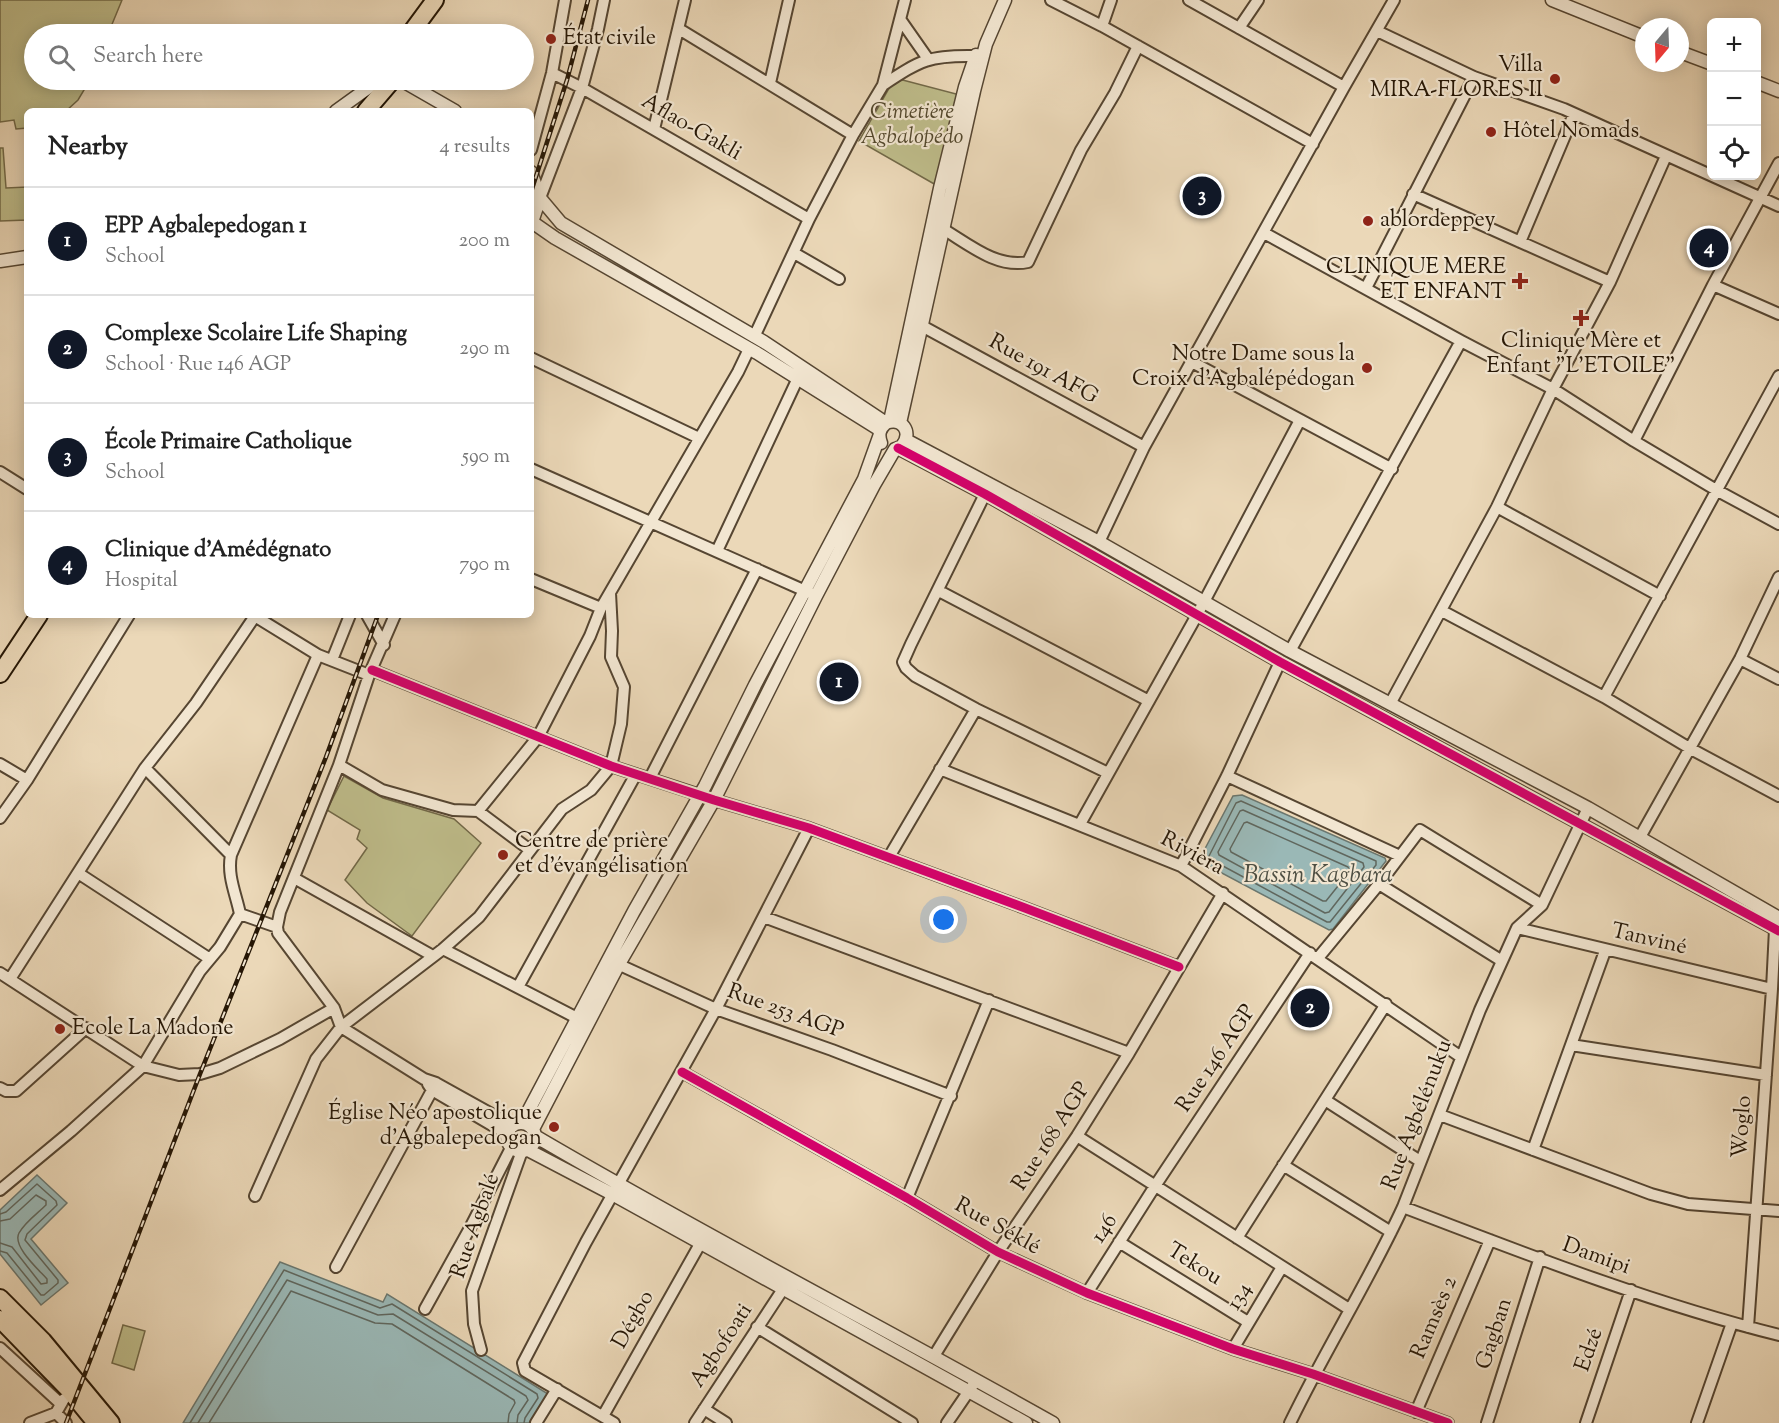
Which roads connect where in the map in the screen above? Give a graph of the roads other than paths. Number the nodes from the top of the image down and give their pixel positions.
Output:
1 (435, 0) edge
2 (565, 0) edge
3 (604, 0) edge
4 (685, 0) edge
5 (789, 0) edge
6 (905, 0) edge
7 (996, 0) edge
8 (1005, 0) edge
9 (1051, 0) edge
10 (1111, 0) edge
11 (1189, 0) edge
12 (1258, 0) edge
13 (1394, 0) edge
14 (1557, 1) edge
15 (900, 19) junction
16 (419, 24) edge
17 (1102, 26) junction
18 (1239, 28) junction
19 (679, 29) junction
20 (1377, 31) junction
21 (1635, 33) edge
22 (1137, 46) junction
23 (1689, 55) edge
24 (975, 56) junction
25 (928, 58) junction
26 (1707, 62) edge
27 (552, 74) junction
28 (1474, 77) junction
29 (770, 83) junction
30 (1761, 84) edge
31 (883, 85) junction
32 (1344, 87) junction
33 (582, 88) junction
34 (358, 90) edge
35 (370, 90) edge
36 (384, 90) edge
37 (417, 90) edge
38 (1779, 92) edge
39 (348, 100) junction
40 (339, 108) edge
41 (367, 108) edge
42 (450, 108) edge
43 (1574, 114) junction
44 (654, 129) junction
45 (853, 135) junction
46 (534, 139) edge
47 (1313, 144) junction
48 (1666, 156) junction
49 (1779, 163) edge
50 (534, 181) edge
51 (1413, 194) junction
52 (540, 198) junction
53 (1761, 198) junction
54 (1779, 206) edge
55 (534, 218) edge
56 (809, 219) junction
57 (534, 225) edge
58 (938, 226) junction
59 (1264, 233) junction
60 (1520, 242) junction
61 (794, 253) junction
62 (24, 257) edge
63 (0, 261) edge
64 (839, 279) dead end
65 (1610, 282) junction
66 (1713, 285) junction
67 (1366, 288) junction
68 (1779, 314) edge
69 (922, 326) junction
70 (1461, 341) junction
71 (752, 343) junction
72 (534, 359) edge
73 (1192, 362) junction
74 (1779, 376) edge
75 (798, 378) junction
76 (1553, 389) junction
77 (1300, 420) junction
78 (887, 427) junction
79 (699, 438) junction
80 (1634, 441) junction
81 (900, 446) junction
82 (1144, 447) junction
83 (1392, 469) junction
84 (534, 470) edge
85 (0, 472) edge
86 (24, 487) edge
87 (1718, 491) junction
88 (985, 494) junction
89 (1497, 507) junction
90 (650, 521) junction
91 (1779, 524) edge
92 (1099, 542) junction
93 (717, 551) junction
94 (758, 569) junction
95 (1779, 577) edge
96 (534, 580) edge
97 (939, 591) junction
98 (610, 593) junction
99 (811, 593) junction
100 (1660, 596) junction
101 (1204, 602) junction
102 (601, 608) junction
103 (1442, 611) junction
104 (1197, 615) junction
105 (37, 618) edge
106 (127, 618) edge
107 (253, 618) edge
108 (257, 618) edge
109 (349, 618) edge
110 (369, 618) edge
111 (394, 618) edge
112 (384, 645) junction
113 (1290, 651) junction
114 (318, 655) junction
115 (1740, 659) junction
116 (332, 660) junction
117 (1280, 662) junction
118 (370, 672) junction
119 (0, 674) edge
120 (1779, 679) edge
121 (1604, 697) junction
122 (1149, 701) junction
123 (1390, 704) junction
124 (976, 709) junction
125 (538, 736) junction
126 (1691, 749) junction
127 (0, 764) edge
128 (339, 765) junction
129 (611, 766) junction
130 (145, 768) junction
131 (940, 769) junction
132 (1108, 773) junction
133 (636, 774) junction
134 (1227, 776) junction
135 (650, 778) junction
136 (27, 780) junction
137 (700, 795) junction
138 (1779, 796) edge
139 (714, 800) junction
140 (1588, 808) junction
141 (478, 811) junction
142 (0, 818) edge
143 (1581, 823) junction
144 (1080, 824) junction
145 (809, 828) junction
146 (1640, 837) junction
147 (530, 850) junction
148 (231, 855) junction
149 (1400, 856) junction
150 (889, 857) junction
151 (1181, 866) junction
152 (78, 873) junction
153 (294, 878) junction
154 (1379, 884) junction
155 (1223, 893) junction
156 (1542, 905) junction
157 (240, 915) junction
158 (764, 917) junction
159 (1778, 926) edge
160 (277, 927) junction
161 (1517, 928) junction
162 (443, 949) junction
163 (1605, 951) junction
164 (1314, 955) junction
165 (433, 956) junction
166 (210, 959) junction
167 (1502, 961) junction
168 (614, 962) junction
169 (1179, 967) junction
170 (0, 973) edge
171 (10, 979) junction
172 (518, 987) junction
173 (1772, 989) junction
174 (989, 1000) junction
175 (1386, 1004) junction
176 (334, 1008) junction
177 (716, 1009) junction
178 (577, 1018) junction
179 (341, 1027) junction
180 (86, 1028) junction
181 (1571, 1045) junction
182 (1129, 1053) junction
183 (1461, 1057) junction
184 (143, 1066) junction
185 (682, 1072) junction
186 (1766, 1075) junction
187 (434, 1087) junction
188 (0, 1088) edge
189 (951, 1096) junction
190 (1325, 1100) junction
191 (1440, 1115) junction
192 (522, 1130) junction
193 (1077, 1136) junction
194 (520, 1150) junction
195 (1533, 1150) junction
196 (1420, 1161) junction
197 (1283, 1165) junction
198 (1155, 1186) junction
199 (615, 1189) junction
200 (0, 1190) edge
201 (255, 1197) dead end
202 (907, 1198) junction
203 (1403, 1207) junction
204 (1756, 1210) junction
205 (1779, 1211) edge
206 (1391, 1232) junction
207 (1236, 1238) junction
208 (1490, 1240) junction
209 (1119, 1242) junction
210 (700, 1244) junction
211 (998, 1252) junction
212 (1540, 1257) junction
213 (336, 1267) dead end
214 (1282, 1267) junction
215 (790, 1278) junction
216 (782, 1289) junction
217 (1631, 1290) junction
218 (1087, 1293) junction
219 (2, 1304) edge
220 (425, 1309) dead end
221 (1349, 1309) junction
222 (0, 1319) edge
223 (1248, 1322) junction
224 (1732, 1323) junction
225 (757, 1327) junction
226 (1748, 1327) junction
227 (1779, 1335) edge
228 (0, 1348) edge
229 (1233, 1349) junction
230 (481, 1350) dead end
231 (934, 1356) junction
232 (1313, 1374) junction
233 (976, 1380) junction
234 (557, 1389) junction
235 (969, 1391) junction
236 (66, 1397) junction
237 (704, 1409) junction
238 (1416, 1412) junction
239 (603, 1416) junction
240 (30, 1423) edge
241 (66, 1423) edge
242 (96, 1423) edge
243 (111, 1423) edge
244 (536, 1423) edge
245 (614, 1423) edge
246 (695, 1423) edge
247 (726, 1423) edge
248 (912, 1423) edge
249 (947, 1423) edge
250 (1026, 1423) edge
251 (1053, 1423) edge
252 (1290, 1423) edge
253 (1448, 1423) edge
254 (1487, 1423) edge
255 (1586, 1423) edge
256 (1697, 1423) edge

1 - 16 main road
2 - 27 street
3 - 33 street
4 - 19 street
5 - 29 street
6 - 15 street
7 - 24 street
8 - 58 street
9 - 17 street
10 - 17 street
11 - 18 street
12 - 18 street
13 - 20 street
14 - 21 street
15 - 25 street
15 - 31 street
17 - 22 street
18 - 32 street
19 - 29 street
19 - 44 street
20 - 28 street
20 - 32 street
22 - 47 street
22 - 58 street
23 - 26 street
24 - 25 street
24 - 58 street
25 - 31 street
27 - 33 street, Aflao-Gakli
27 - 46 street
28 - 43 street
28 - 51 street
29 - 45 street
30 - 38 street
31 - 45 street
32 - 47 street
33 - 44 street, Aflao-Gakli
33 - 52 street
34 - 39 street
35 - 39 street
36 - 41 main road
37 - 42 street
39 - 40 street
43 - 48 street
43 - 60 street
44 - 56 street, Aflao-Gakli
45 - 56 street
47 - 59 street
48 - 53 street
48 - 65 street
49 - 53 street
50 - 52 street
51 - 60 street
51 - 67 street
52 - 55 street
52 - 71 street
53 - 54 street
53 - 66 street
56 - 61 street
57 - 71 street
58 - 69 street
58 - 78 street
59 - 67 street
59 - 73 street
60 - 65 street
61 - 64 street
61 - 71 street
62 - 63 street
65 - 76 street
66 - 68 street
66 - 80 street
67 - 70 street
69 - 78 street
69 - 82 street, Rue 191 AFG
70 - 76 street
70 - 83 street
71 - 75 street
71 - 78 street
71 - 79 street
72 - 79 street
73 - 77 street
73 - 82 street
74 - 87 street
75 - 78 street
75 - 93 street
76 - 80 street
76 - 89 street
77 - 83 street
77 - 101 street
78 - 81 street
78 - 81 street
78 - 99 street
79 - 90 street
80 - 87 street
81 - 88 street
81 - 92 street
81 - 99 street
82 - 92 street
83 - 113 street
84 - 90 street
85 - 86 street
87 - 91 street
87 - 100 street
88 - 97 street
88 - 104 street
89 - 100 street
89 - 103 street
90 - 93 street
90 - 98 street
92 - 101 street
93 - 94 street
94 - 99 street
94 - 135 street
95 - 115 street
96 - 102 street
97 - 122 street
97 - 124 street
98 - 102 street
98 - 129 street
99 - 137 street
99 - 139 street
100 - 121 street
101 - 104 street
101 - 113 street
102 - 125 street
103 - 121 street
103 - 123 street
104 - 117 street
104 - 122 street
105 - 119 main road
106 - 136 street
107 - 130 street
108 - 114 street
109 - 116 street
110 - 112 street
111 - 112 street
112 - 118 street
113 - 123 street
114 - 116 street
114 - 148 street
115 - 120 street
115 - 126 street
116 - 118 street
117 - 134 street
117 - 143 street
118 - 125 street
118 - 128 street
121 - 126 street
122 - 132 street
123 - 140 street
124 - 131 street
124 - 132 street
125 - 129 street
125 - 141 street
126 - 138 street
126 - 146 street
127 - 136 street
128 - 141 street
128 - 153 street
129 - 133 street
129 - 147 street
130 - 148 street
130 - 152 street
131 - 144 street, Rivièra
131 - 150 street
132 - 144 street
133 - 135 street
133 - 172 street
134 - 149 street
134 - 151 street
135 - 137 street
136 - 142 street
137 - 139 street
137 - 168 street
139 - 145 street
139 - 168 street
140 - 143 street, Rue Agbélénuku
140 - 146 street
141 - 147 street
143 - 156 street, Rue Agbélénuku
143 - 159 street
144 - 151 street, Rivièra
145 - 150 street
145 - 158 street
146 - 159 street
147 - 162 street
148 - 157 street
149 - 154 street, Rue 146 AGP
149 - 156 street, Rue 146 AGP
150 - 169 street
151 - 155 street, Rivièra
152 - 166 street
152 - 171 street
153 - 160 street
153 - 165 street
154 - 164 street, Rue 146 AGP
154 - 167 street
155 - 164 street, Rivièra
155 - 169 street, Rue 168 AGP
156 - 161 street, Rue Agbélénuku
157 - 160 street
157 - 166 street
158 - 174 street
158 - 177 street
159 - 173 street, Woglo
160 - 176 street
161 - 163 street, Tanviné
161 - 167 street, Rue Agbélénuku
162 - 165 street
162 - 172 street
163 - 173 street, Tanviné
163 - 181 street
164 - 175 street, Rivièra
164 - 198 street, Rue 146 AGP
165 - 179 street
166 - 184 street
167 - 183 street, Rue Agbélénuku
168 - 177 street, Rue 253 AGP
168 - 178 street
168 - 192 street
169 - 182 street, Rue 168 AGP
170 - 171 street
171 - 180 street
172 - 178 street
173 - 186 street, Woglo
174 - 182 street
174 - 189 street
175 - 183 street, Rivièra
175 - 190 street
176 - 179 street
176 - 184 street
177 - 185 street
177 - 189 street, Rue 253 AGP
178 - 192 street
179 - 187 street
179 - 201 street
180 - 184 street
180 - 188 street
181 - 186 street
181 - 195 street
182 - 193 street, Rue 168 AGP
183 - 191 street, Rue Agbélénuku
184 - 200 street
185 - 199 street
185 - 202 street, Rue Séklé
186 - 204 street, Woglo
187 - 192 street
187 - 213 street
189 - 202 street
190 - 196 street
190 - 197 street
191 - 195 street
191 - 196 street, Rue Agbélénuku
192 - 194 street
192 - 194 street
192 - 199 street
193 - 198 street
193 - 211 street, Rue 168 AGP
194 - 199 street
194 - 220 street, Rue Agbalé
194 - 230 street, Rue Agbalé
195 - 204 street
196 - 203 street, Rue Agbélénuku
197 - 206 street
197 - 207 street
198 - 207 street
198 - 209 street, 146
199 - 210 street
199 - 215 street
199 - 234 street
202 - 211 street, Rue Séklé
203 - 206 street, Rue Agbélénuku
203 - 208 street, Damipi
204 - 205 street
204 - 226 street, Woglo
206 - 221 street, Rue Agbélénuku
207 - 214 street
208 - 212 street, Damipi
208 - 238 street, Ramsès 2
209 - 218 street, 146
209 - 223 street, Tekou
210 - 216 street
210 - 239 street, Dégbo
211 - 218 street, Rue Séklé
211 - 231 street, Rue 168 AGP
212 - 217 street, Damipi
212 - 254 street, Gagban
214 - 221 street
214 - 223 street, 134
215 - 216 street, Agbofoati
215 - 231 street
216 - 225 street, Agbofoati
216 - 235 street
217 - 224 street, Damipi
217 - 255 street, Edzé
218 - 229 street, Rue Séklé
219 - 236 main road
221 - 232 street, Rue Agbélénuku
222 - 236 main road
223 - 229 street, 134
224 - 226 street, Damipi
224 - 256 street
225 - 237 street, Agbofoati
225 - 248 street
226 - 227 street, Damipi
228 - 236 street
229 - 232 street, Rue Séklé
231 - 233 street
232 - 238 street, Rue Séklé
232 - 252 street, Rue Agbélénuku
233 - 235 street
233 - 251 street
234 - 239 street
234 - 244 street
235 - 249 street
235 - 250 street
236 - 240 street
236 - 241 street
236 - 242 main road
236 - 243 main road
237 - 246 street, Agbofoati
237 - 247 street
238 - 253 street, Rue Séklé
239 - 245 street

